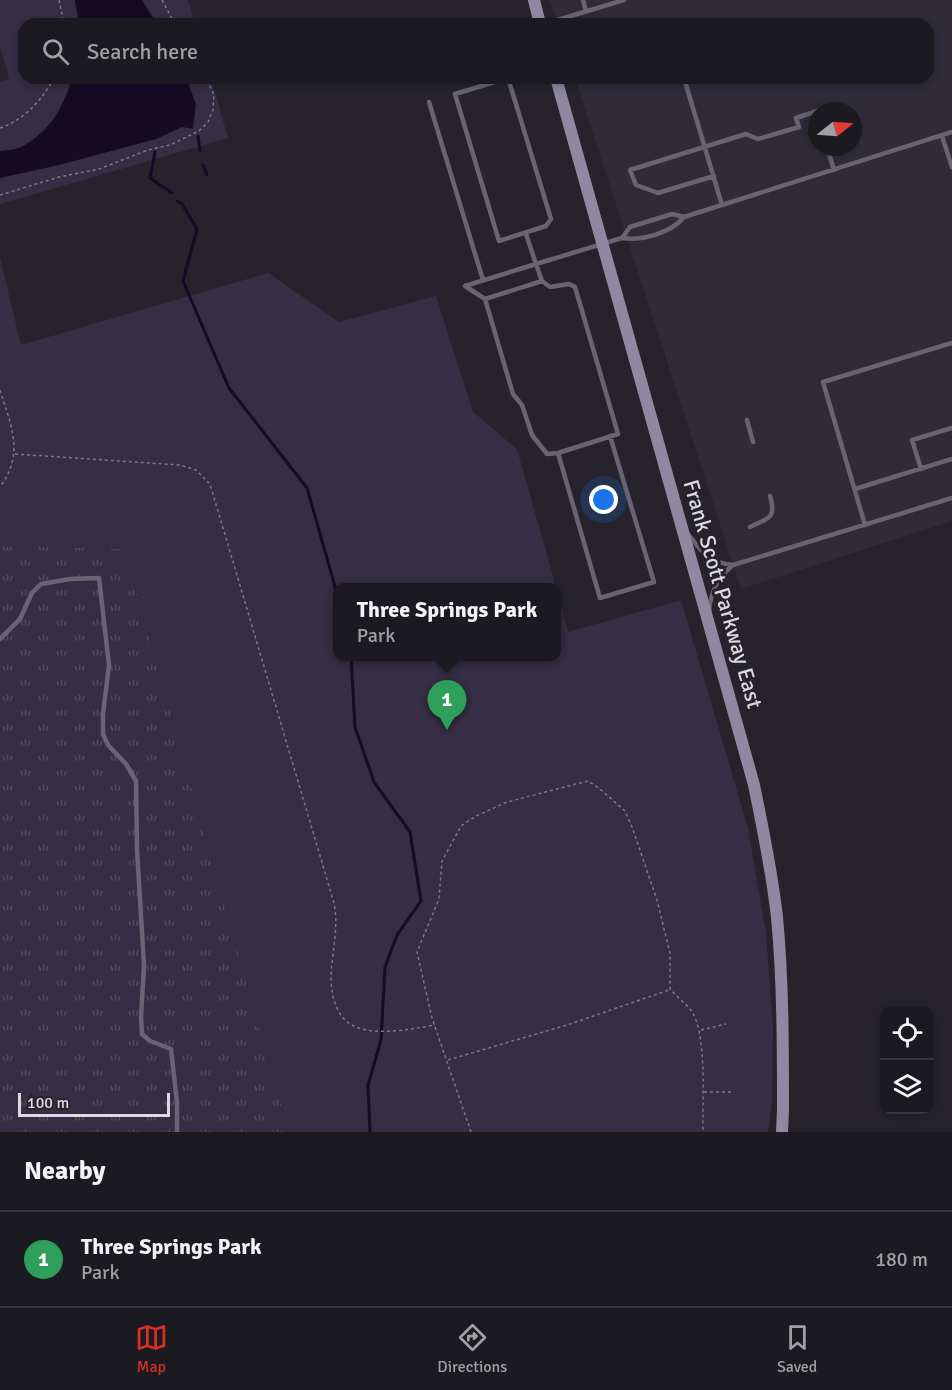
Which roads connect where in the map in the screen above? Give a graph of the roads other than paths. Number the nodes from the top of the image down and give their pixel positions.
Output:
1 (534, 0) edge
2 (583, 0) edge
3 (624, 0) edge
4 (586, 11) junction
5 (540, 18) edge
6 (562, 18) edge
7 (488, 84) edge
8 (510, 84) edge
9 (558, 84) edge
10 (686, 84) edge
11 (429, 102) dead end
12 (808, 114) edge
13 (952, 132) edge
14 (942, 136) junction
15 (705, 147) junction
16 (830, 156) edge
17 (952, 167) edge
18 (834, 170) junction
19 (714, 176) junction
20 (722, 205) junction
21 (684, 217) junction
22 (526, 234) junction
23 (622, 238) junction
24 (603, 243) junction
25 (536, 264) junction
26 (483, 280) junction
27 (542, 281) junction
28 (485, 299) junction
29 (952, 343) edge
30 (747, 420) dead end
31 (952, 428) edge
32 (610, 436) junction
33 (753, 442) dead end
34 (558, 453) junction
35 (952, 459) edge
36 (921, 468) junction
37 (855, 489) junction
38 (770, 496) dead end
39 (952, 498) edge
40 (865, 525) junction
41 (682, 527) junction
42 (750, 527) dead end
43 (733, 565) junction
44 (709, 619) junction
45 (0, 639) edge
46 (177, 1132) edge
47 (782, 1132) edge

1 - 5 main road
2 - 4 lane
3 - 4 lane
4 - 6 lane
7 - 22 lane
8 - 22 lane
9 - 24 main road, Frank Scott Parkway East
10 - 15 lane
11 - 26 lane
12 - 15 lane
13 - 14 lane
14 - 17 lane
14 - 18 lane
15 - 19 lane
15 - 19 lane
16 - 18 lane
18 - 20 lane
19 - 20 lane
20 - 21 lane
21 - 23 lane
21 - 23 lane
22 - 25 lane
23 - 24 lane
24 - 25 lane
24 - 41 main road, Frank Scott Parkway East
25 - 26 lane
25 - 27 lane
26 - 28 lane
27 - 28 lane
27 - 32 lane
28 - 34 lane
29 - 37 lane
30 - 33 lane
31 - 36 lane
32 - 34 lane
32 - 34 lane
35 - 36 lane
36 - 37 lane
37 - 40 lane
38 - 42 lane
39 - 40 lane
40 - 43 lane
41 - 43 lane
41 - 44 main road, Frank Scott Parkway East
43 - 44 lane
44 - 47 main road, Frank Scott Parkway East
45 - 46 lane

